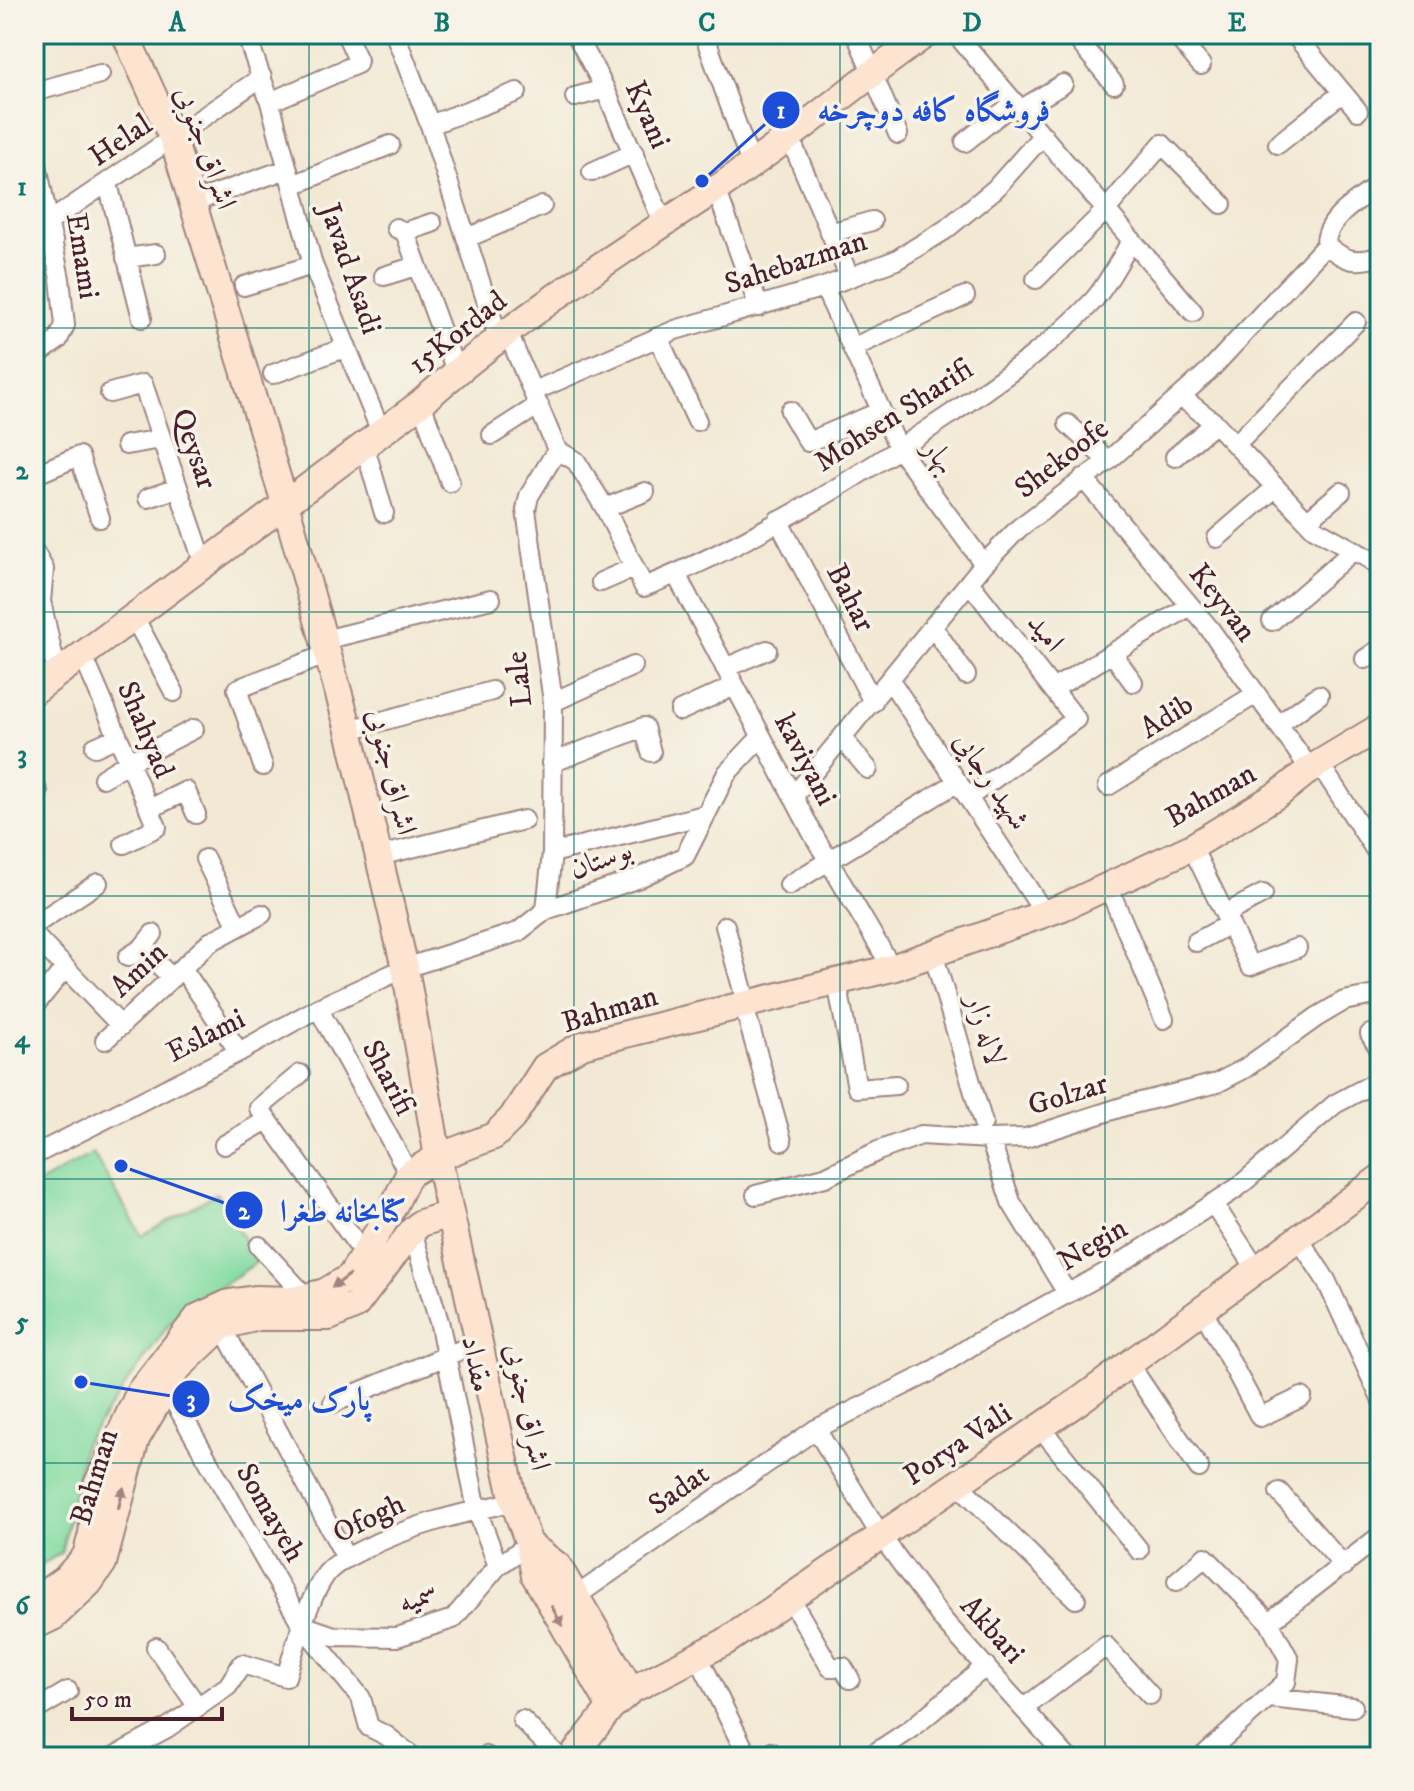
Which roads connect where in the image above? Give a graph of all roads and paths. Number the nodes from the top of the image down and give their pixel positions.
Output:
1 (125, 34) edge
2 (246, 34) edge
3 (346, 34) edge
4 (395, 34) edge
5 (576, 34) edge
6 (704, 34) edge
7 (856, 34) edge
8 (926, 34) edge
9 (956, 34) edge
10 (1073, 34) edge
11 (1175, 34) edge
12 (1294, 34) edge
13 (1201, 65) dead end
14 (871, 73) junction
15 (100, 74) dead end
16 (262, 77) junction
17 (1063, 84) dead end
18 (1114, 84) dead end
19 (605, 89) junction
20 (34, 92) edge
21 (517, 92) dead end
22 (1342, 93) junction
23 (575, 97) dead end
24 (270, 102) junction
25 (1017, 106) junction
26 (1358, 111) dead end
27 (430, 125) junction
28 (898, 134) dead end
29 (1043, 135) junction
30 (789, 136) junction
31 (173, 139) junction
32 (965, 142) dead end
33 (1278, 144) dead end
34 (390, 145) dead end
35 (634, 153) junction
36 (35, 159) edge
37 (751, 164) junction
38 (592, 172) dead end
39 (290, 177) junction
40 (108, 184) junction
41 (1380, 184) edge
42 (716, 189) junction
43 (193, 202) junction
44 (1222, 204) dead end
45 (542, 206) dead end
46 (1106, 210) junction
47 (872, 221) dead end
48 (663, 222) junction
49 (432, 223) dead end
50 (51, 232) junction
51 (830, 233) junction
52 (467, 238) junction
53 (1132, 240) junction
54 (1326, 245) junction
55 (34, 248) edge
56 (156, 254) dead end
57 (1380, 257) edge
58 (126, 258) junction
59 (313, 265) junction
60 (416, 266) junction
61 (384, 276) dead end
62 (849, 276) junction
63 (1036, 279) dead end
64 (244, 286) dead end
65 (824, 287) junction
66 (965, 296) dead end
67 (759, 307) junction
68 (1193, 312) dead end
69 (142, 318) dead end
70 (1356, 322) dead end
71 (503, 337) junction
72 (658, 337) junction
73 (347, 347) junction
74 (852, 348) junction
75 (34, 357) edge
76 (456, 371) junction
77 (273, 374) dead end
78 (110, 393) dead end
79 (1181, 397) junction
80 (537, 398) junction
81 (421, 403) junction
82 (790, 411) dead end
83 (881, 411) junction
84 (697, 421) dead end
85 (1215, 423) junction
86 (1068, 424) dead end
87 (492, 435) dead end
88 (372, 438) junction
89 (161, 439) junction
90 (1236, 444) junction
91 (126, 445) dead end
92 (899, 449) junction
93 (557, 450) junction
94 (1175, 457) dead end
95 (1108, 461) junction
96 (34, 475) edge
97 (1083, 478) junction
98 (450, 482) dead end
99 (178, 488) junction
100 (1275, 488) junction
101 (645, 492) dead end
102 (1341, 492) dead end
103 (148, 498) dead end
104 (285, 503) junction
105 (605, 508) junction
106 (384, 513) dead end
107 (100, 518) dead end
108 (778, 520) junction
109 (1308, 520) junction
110 (1217, 538) dead end
111 (1354, 550) junction
112 (34, 551) edge
113 (1377, 561) edge
114 (204, 564) junction
115 (984, 564) junction
116 (633, 568) junction
117 (676, 574) junction
118 (601, 582) dead end
119 (969, 582) junction
120 (491, 599) dead end
121 (38, 602) edge
122 (1190, 606) junction
123 (134, 617) junction
124 (1272, 621) dead end
125 (933, 627) junction
126 (326, 647) junction
127 (767, 650) dead end
128 (1112, 653) junction
129 (83, 656) junction
130 (633, 666) dead end
131 (725, 668) junction
132 (57, 674) junction
133 (966, 675) dead end
134 (890, 680) junction
135 (1133, 682) dead end
136 (734, 686) junction
137 (1053, 689) junction
138 (34, 691) edge
139 (492, 691) dead end
140 (174, 692) dead end
141 (1256, 694) junction
142 (1319, 695) dead end
143 (553, 702) junction
144 (873, 702) junction
145 (680, 711) dead end
146 (1278, 725) junction
147 (1380, 727) edge
148 (194, 729) dead end
149 (349, 730) junction
150 (117, 737) junction
151 (761, 737) junction
152 (842, 738) junction
153 (95, 747) dead end
154 (651, 752) dead end
155 (129, 762) junction
156 (551, 763) junction
157 (263, 766) dead end
158 (1315, 766) junction
159 (868, 769) dead end
160 (103, 778) dead end
161 (1108, 786) dead end
162 (964, 789) junction
163 (793, 797) junction
164 (149, 809) junction
165 (196, 814) dead end
166 (704, 815) junction
167 (524, 820) dead end
168 (124, 844) dead end
169 (1192, 847) junction
170 (552, 853) junction
171 (1378, 854) edge
172 (379, 856) junction
173 (205, 859) dead end
174 (829, 863) junction
175 (98, 883) dead end
176 (789, 885) dead end
177 (1108, 886) junction
178 (1263, 894) dead end
179 (546, 910) junction
180 (262, 914) dead end
181 (1045, 914) junction
182 (1227, 919) junction
183 (34, 925) edge
184 (725, 926) dead end
185 (238, 927) junction
186 (34, 935) edge
187 (1196, 942) dead end
188 (141, 947) dead end
189 (1297, 948) dead end
190 (933, 953) junction
191 (65, 968) junction
192 (405, 968) junction
193 (892, 968) junction
194 (177, 973) junction
195 (837, 982) junction
196 (1380, 994) edge
197 (34, 1006) edge
198 (745, 1006) junction
199 (318, 1008) junction
200 (1164, 1019) dead end
201 (121, 1026) junction
202 (1370, 1034) dead end
203 (105, 1040) dead end
204 (1380, 1050) edge
205 (239, 1052) junction
206 (300, 1074) dead end
207 (1380, 1080) edge
208 (896, 1085) dead end
209 (267, 1120) junction
210 (987, 1131) junction
211 (782, 1141) dead end
212 (224, 1145) dead end
213 (34, 1155) edge
214 (438, 1157) junction
215 (409, 1174) junction
216 (1380, 1178) edge
217 (756, 1195) dead end
218 (1213, 1203) junction
219 (450, 1214) junction
220 (388, 1216) junction
221 (412, 1231) junction
222 (1299, 1239) junction
223 (259, 1246) dead end
224 (364, 1254) junction
225 (1257, 1270) junction
226 (1067, 1293) junction
227 (305, 1296) junction
228 (1203, 1310) junction
229 (218, 1318) junction
230 (480, 1342) junction
231 (1380, 1354) edge
232 (446, 1355) junction
233 (1129, 1364) junction
234 (1364, 1365) junction
235 (166, 1387) junction
236 (1302, 1397) dead end
237 (1380, 1397) edge
238 (333, 1403) dead end
239 (1041, 1428) junction
240 (816, 1429) junction
241 (1199, 1468) dead end
242 (958, 1484) junction
243 (1279, 1492) dead end
244 (514, 1502) junction
245 (477, 1510) junction
246 (881, 1536) junction
247 (529, 1544) junction
248 (1376, 1547) edge
249 (1139, 1550) dead end
250 (346, 1558) junction
251 (498, 1566) junction
252 (1344, 1566) junction
253 (1177, 1581) dead end
254 (575, 1597) junction
255 (790, 1598) junction
256 (1076, 1599) dead end
257 (34, 1601) edge
258 (1269, 1622) junction
259 (302, 1625) junction
260 (34, 1626) edge
261 (156, 1647) dead end
262 (698, 1656) junction
263 (986, 1666) junction
264 (850, 1679) dead end
265 (631, 1690) junction
266 (68, 1691) dead end
267 (1150, 1695) dead end
268 (1270, 1698) junction
269 (198, 1707) junction
270 (611, 1707) junction
271 (1353, 1707) dead end
272 (1024, 1708) junction
273 (34, 1711) edge
274 (522, 1720) dead end
275 (113, 1757) edge
276 (413, 1757) edge
277 (559, 1757) edge
278 (572, 1757) edge
279 (748, 1757) edge
280 (869, 1757) edge
281 (1067, 1757) edge
282 (1202, 1757) edge

1 - 31 street, اشراق جنوبی
2 - 16 street, Javad Asadi
3 - 24 street
4 - 27 street
5 - 19 street, Kyani
6 - 37 street
7 - 14 street
8 - 14 street, 15Kordad
9 - 25 street
10 - 18 street
11 - 13 street
12 - 22 street
14 - 28 street
14 - 30 street, 15Kordad
15 - 20 street
16 - 24 street, Javad Asadi
16 - 31 street, Helal
17 - 25 street
19 - 23 street
19 - 35 street, Kyani
21 - 27 street
22 - 26 street
22 - 33 street
24 - 39 street, Javad Asadi
25 - 29 street
25 - 32 street
27 - 52 street
29 - 46 street
29 - 62 street, Sahebazman
30 - 37 street, 15Kordad
30 - 51 street
31 - 40 street, Helal
31 - 43 street, اشراق جنوبی
34 - 39 street
35 - 38 street
35 - 48 street, Kyani
36 - 50 street, Emami
37 - 42 street, 15Kordad
39 - 43 street
39 - 59 street, Javad Asadi
40 - 50 street, Helal
40 - 58 street
41 - 54 street, Shekoofe
42 - 48 street, 15Kordad
42 - 67 street
43 - 104 street, اشراق جنوبی
44 - 46 street
45 - 52 street
46 - 53 street
46 - 63 street
47 - 51 street
48 - 71 street, 15Kordad
49 - 60 street
50 - 55 street, Helal
50 - 75 street, Emami
51 - 62 street
52 - 71 street
53 - 68 street
53 - 92 street, Mohsen Sharifi
54 - 57 street
54 - 79 street, Shekoofe
56 - 58 street
58 - 69 street
59 - 64 street
59 - 73 street, Javad Asadi
60 - 61 street
60 - 76 street
62 - 65 street, Sahebazman
65 - 67 street, Sahebazman
65 - 74 street, بهار
66 - 74 street
67 - 72 street, Sahebazman
70 - 90 street
71 - 76 street, 15Kordad
71 - 80 street
72 - 80 street, Sahebazman
72 - 84 street
73 - 77 street
73 - 88 street, Javad Asadi
74 - 83 street, بهار
76 - 81 street, 15Kordad
78 - 89 street, Qeysar
79 - 85 street
79 - 95 street, Shekoofe
80 - 87 street, Sahebazman
80 - 93 street
81 - 88 street, 15Kordad
81 - 98 street
82 - 83 street
83 - 92 street, بهار
85 - 90 street
85 - 94 street
86 - 95 street
88 - 104 street, 15Kordad
88 - 106 street, Javad Asadi
89 - 91 street
89 - 99 street, Qeysar
90 - 100 street
92 - 108 street, Mohsen Sharifi
92 - 115 street, بهار
93 - 105 street
93 - 143 street, Lale
95 - 97 street, Shekoofe
96 - 107 street
97 - 115 street, Shekoofe
97 - 122 street, Keyvan
99 - 103 street
99 - 114 street, Qeysar
100 - 109 street
100 - 110 street
101 - 105 street
102 - 109 street
104 - 114 street, 15Kordad
104 - 126 street, اشراق جنوبی
105 - 116 street
108 - 117 street, Mohsen Sharifi
108 - 144 street, Bahar
109 - 111 street
111 - 113 street
111 - 124 street
112 - 121 street
114 - 123 street, 15Kordad
115 - 119 street, Shekoofe
116 - 117 street, Mohsen Sharifi
116 - 118 street
117 - 131 street, kaviyani
119 - 125 street, Shekoofe
119 - 137 street, امید
120 - 126 street
121 - 132 street
122 - 128 street
122 - 141 street, Keyvan
123 - 129 street, 15Kordad
123 - 140 street
125 - 133 street
125 - 134 street, Shekoofe
126 - 149 street, اشراق جنوبی
126 - 157 street
127 - 131 street
128 - 135 street
128 - 137 street
129 - 132 street, 15Kordad
129 - 150 street, Shahyad
130 - 143 street
131 - 136 street, kaviyani
132 - 138 street, 15Kordad
134 - 144 street, Shekoofe
134 - 162 street, شهید رجایی
136 - 145 street
136 - 151 street, kaviyani
137 - 162 street, امید
139 - 149 street
141 - 146 street, Keyvan
141 - 161 street, Adib
142 - 146 street
143 - 156 street, Lale
144 - 152 street, Shekoofe
146 - 158 street, Keyvan
147 - 158 street, Bahman
148 - 155 street
149 - 172 street, اشراق جنوبی
150 - 153 street
150 - 155 street, Shahyad
151 - 163 street, kaviyani
151 - 166 street, بوستان
152 - 159 street
152 - 163 street, Shekoofe
154 - 156 street
155 - 160 street
155 - 164 street, Shahyad
156 - 170 street, Lale
158 - 169 street, Bahman
158 - 171 street, Keyvan
162 - 174 street
162 - 181 street, شهید رجایی
163 - 174 street, kaviyani
164 - 165 street
164 - 168 street, Shahyad
166 - 170 street
166 - 179 street, بوستان
167 - 172 street
169 - 177 street, Bahman
169 - 182 street
170 - 179 street, Lale
172 - 192 street, اشراق جنوبی
173 - 185 street
174 - 176 street
174 - 193 street, kaviyani
175 - 183 street
177 - 181 street, Bahman
177 - 200 street
178 - 182 street
179 - 192 street, بوستان
180 - 185 street, Amin
181 - 190 street, Bahman
182 - 187 street
182 - 189 street
184 - 198 street
185 - 194 street, Amin
186 - 191 street, Amin
188 - 194 street
190 - 193 street, Bahman
190 - 210 street, لاله زار
191 - 197 street
191 - 201 street, Amin
192 - 199 street, Eslami
192 - 214 street, اشراق جنوبی
193 - 195 street, Bahman
194 - 201 street, Amin
194 - 205 street
195 - 198 street, Bahman
195 - 208 street
196 - 210 street, Golzar
198 - 211 street
198 - 214 street, Bahman
199 - 205 street, Eslami
199 - 215 street, Sharifi
201 - 203 street
202 - 204 street
205 - 213 street, Eslami
206 - 209 street
207 - 218 street, Negin
209 - 212 street
209 - 224 street
210 - 217 street, Golzar
210 - 226 street, لاله زار
214 - 215 street, Bahman
214 - 219 street, اشراق جنوبی
215 - 220 street, Bahman
216 - 222 street, Porya Vali
218 - 225 street
218 - 226 street, Negin
219 - 221 street, Bahman
219 - 230 street, اشراق جنوبی
220 - 221 street
220 - 224 street, Bahman
221 - 229 street, Bahman
221 - 232 street, مقداد
222 - 225 street, Porya Vali
222 - 234 street
223 - 227 street
224 -> 227 street, Bahman
225 - 228 street, Porya Vali
226 - 240 street, Negin
227 - 229 street, Bahman
228 - 233 street, Porya Vali
228 - 236 street
229 - 235 street, Bahman
229 - 250 street
229 - 257 street, Bahman
230 - 232 street
230 - 244 street, اشراق جنوبی
231 - 234 street
232 - 238 street
232 - 245 street, مقداد
233 - 239 street, Porya Vali
233 - 241 street
234 - 237 street
235 - 259 street, Somayeh
260 -> 235 street, Bahman
239 - 242 street, Porya Vali
239 - 249 street
240 - 246 street, Akbari
240 - 254 street, Sadat
242 - 246 street, Porya Vali
242 - 256 street
243 - 252 street
244 - 245 street, Ofogh
244 - 247 street, اشراق جنوبی
245 - 250 street, Ofogh
245 - 251 street, مقداد
246 - 255 street, Porya Vali
246 - 263 street, Akbari
247 - 251 street, سمیه
247 - 254 street
247 -> 270 street, اشراق جنوبی
248 - 252 street
250 - 259 street, Ofogh
251 - 259 street, سمیه
252 - 258 street
253 - 258 street
254 - 265 street
255 - 262 street, Porya Vali
255 - 264 street
258 - 268 street
259 - 269 street, Ofogh
259 - 276 street, Somayeh
261 - 269 street
262 - 265 street, Porya Vali
262 - 279 street
263 - 272 street, Akbari
263 - 280 street
265 - 270 street, Porya Vali
266 - 273 street
267 - 272 street
268 - 271 street
268 - 282 street
269 - 275 street, Ofogh
270 - 278 street, Porya Vali
272 - 281 street, Akbari
274 - 277 street

